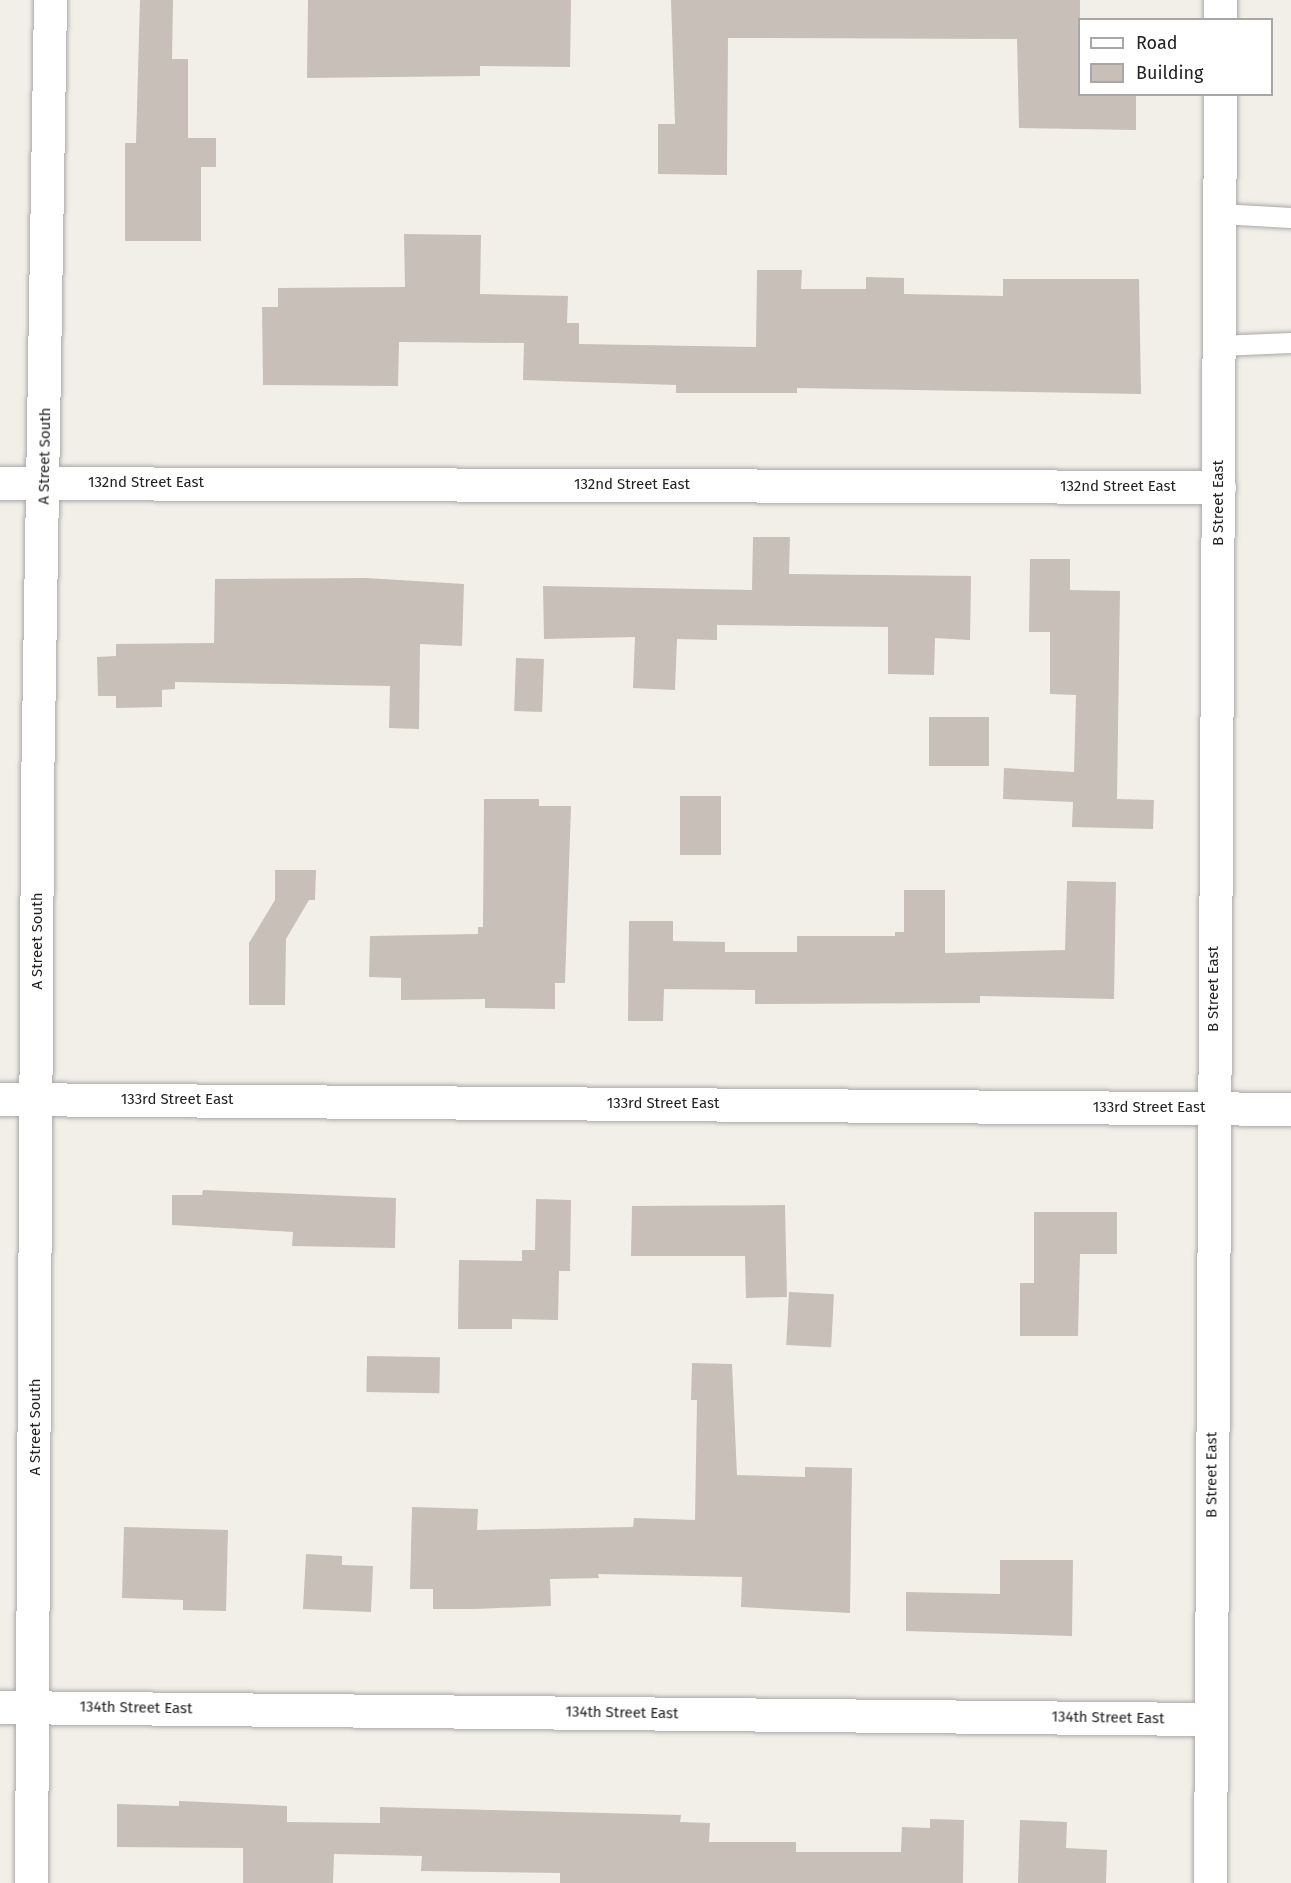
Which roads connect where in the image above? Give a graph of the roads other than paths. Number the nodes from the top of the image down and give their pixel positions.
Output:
1 (50, 0) edge
2 (1220, 0) edge
3 (1220, 18) edge
4 (1220, 96) edge
5 (1220, 214) junction
6 (1291, 218) edge
7 (1291, 343) edge
8 (1219, 346) junction
9 (0, 483) edge
10 (45, 483) junction
11 (1219, 487) junction
12 (0, 1099) edge
13 (34, 1099) junction
14 (1213, 1108) junction
15 (1291, 1109) edge
16 (0, 1707) edge
17 (33, 1707) junction
18 (1211, 1719) junction
19 (31, 1883) edge
20 (1210, 1883) edge

1 - 10 street, A Street South
2 - 3 street
4 - 5 street, B Street East
5 - 6 lane
5 - 8 street, B Street East
7 - 8 lane
8 - 11 street, B Street East
9 - 10 street, 132nd Street East
10 - 11 street, 132nd Street East
10 - 13 street, A Street South
11 - 14 street, B Street East
12 - 13 street, 133rd Street East
13 - 14 street, 133rd Street East
13 - 17 street, A Street South
14 - 15 street, 133rd Street East
14 - 18 street, B Street East
16 - 17 street, 134th Street East
17 - 18 street, 134th Street East
17 - 19 street, A Street South
18 - 20 street, B Street East

